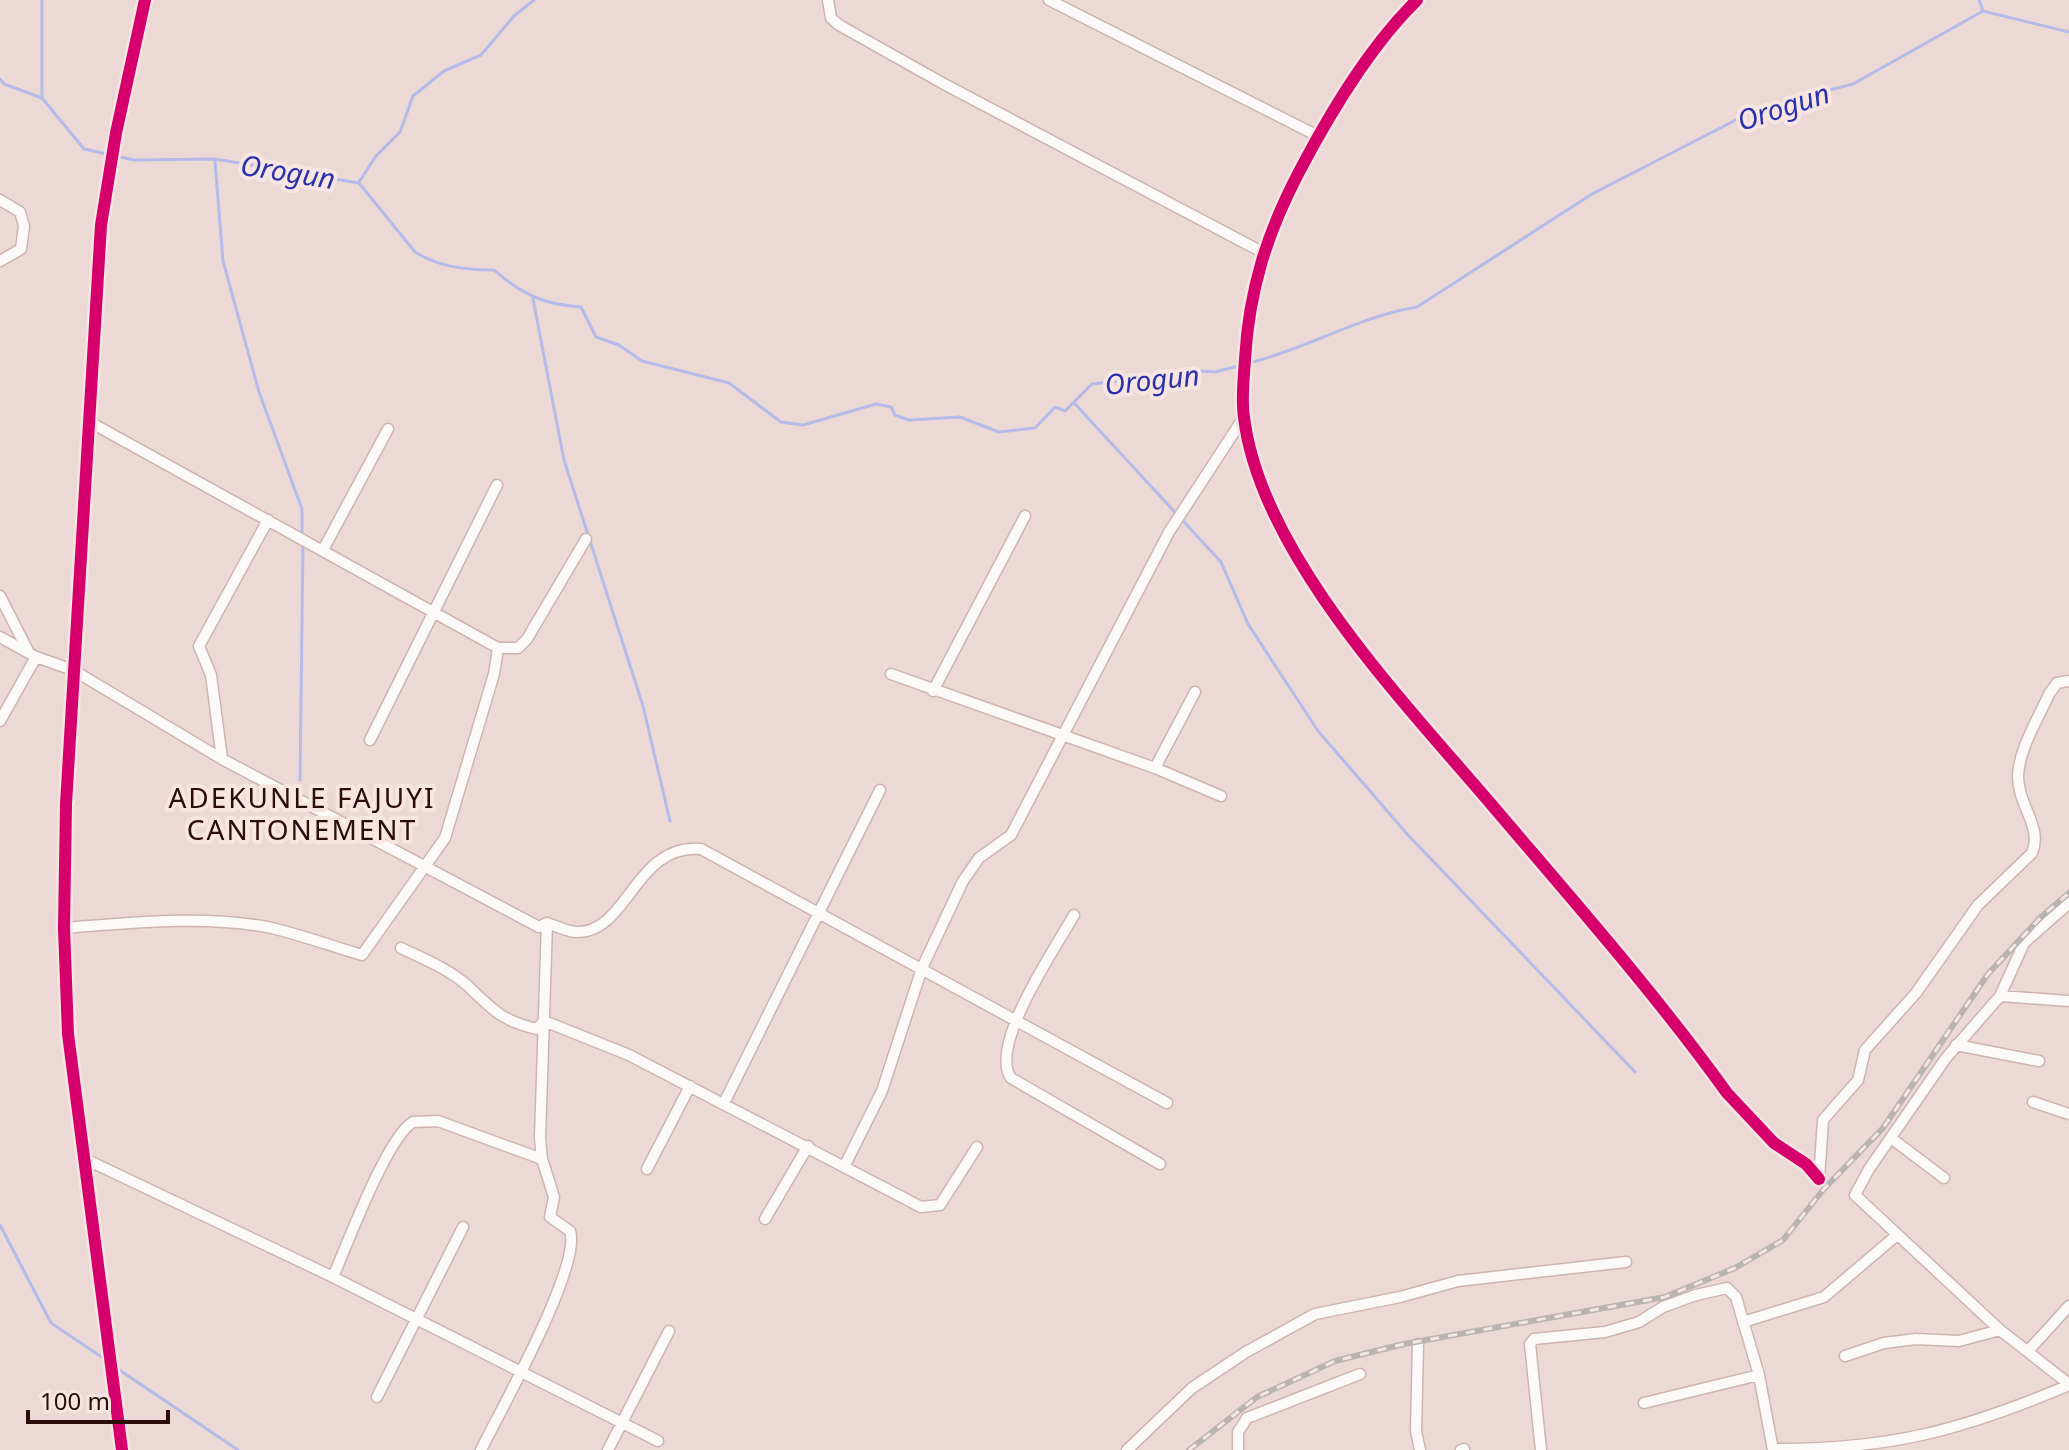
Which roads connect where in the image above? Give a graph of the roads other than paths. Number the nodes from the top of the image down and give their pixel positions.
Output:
1 (145, 0) edge
2 (828, 0) edge
3 (1049, 0) edge
4 (1417, 0) edge
5 (1318, 136) junction
6 (0, 200) edge
7 (1262, 252) junction
8 (0, 261) edge
9 (1244, 417) junction
10 (88, 421) junction
11 (388, 429) dead end
12 (497, 485) dead end
13 (1025, 516) dead end
14 (268, 520) junction
15 (586, 539) dead end
16 (323, 550) junction
17 (0, 596) edge
18 (431, 611) junction
19 (0, 637) edge
20 (498, 648) junction
21 (32, 654) junction
22 (73, 670) junction
23 (891, 674) dead end
24 (2069, 681) edge
25 (933, 691) junction
26 (1195, 692) dead end
27 (0, 721) edge
28 (1062, 738) junction
29 (370, 740) dead end
30 (222, 759) junction
31 (1155, 768) junction
32 (880, 790) dead end
33 (1221, 796) dead end
34 (425, 866) junction
35 (2069, 903) edge
36 (817, 912) junction
37 (1074, 915) dead end
38 (547, 923) junction
39 (64, 928) junction
40 (401, 948) dead end
41 (922, 968) junction
42 (2000, 996) junction
43 (2069, 1001) edge
44 (1017, 1019) junction
45 (544, 1021) junction
46 (1956, 1045) junction
47 (2039, 1061) dead end
48 (690, 1086) junction
49 (2033, 1102) dead end
50 (724, 1103) junction
51 (1167, 1103) dead end
52 (2069, 1114) edge
53 (1891, 1138) junction
54 (808, 1146) junction
55 (977, 1147) dead end
56 (83, 1158) junction
57 (542, 1159) junction
58 (1160, 1164) dead end
59 (845, 1165) junction
60 (647, 1169) dead end
61 (1944, 1178) dead end
62 (765, 1219) dead end
63 (463, 1227) dead end
64 (1897, 1235) junction
65 (1626, 1262) dead end
66 (333, 1277) junction
67 (2069, 1306) edge
68 (417, 1319) junction
69 (1743, 1322) junction
70 (2000, 1330) junction
71 (669, 1331) dead end
72 (1418, 1344) dead end
73 (2028, 1351) junction
74 (1845, 1356) dead end
75 (520, 1369) junction
76 (1360, 1374) dead end
77 (1759, 1375) junction
78 (2069, 1384) edge
79 (377, 1397) dead end
80 (1644, 1403) dead end
81 (622, 1422) junction
82 (658, 1441) dead end
83 (1773, 1449) edge
84 (122, 1450) edge
85 (481, 1450) edge
86 (608, 1450) edge
87 (1127, 1450) edge
88 (1238, 1450) edge
89 (1420, 1450) edge
90 (1541, 1450) edge

1 - 10 street
2 - 7 street
3 - 5 street
4 - 5 street
5 - 7 street
6 - 8 street
7 - 9 street
9 - 24 street
9 - 28 street
10 - 14 street
10 - 22 street
11 - 16 street
12 - 18 street
13 - 25 street
14 - 16 street
14 - 30 street
15 - 20 street
16 - 18 street
17 - 21 street
18 - 20 street
18 - 29 street
19 - 21 street
20 - 34 street
21 - 22 street
21 - 27 street
22 - 30 street
22 - 39 street
23 - 25 street
25 - 28 street
26 - 31 street
28 - 31 street
28 - 41 street
30 - 34 street
31 - 33 street
32 - 36 street
34 - 38 street
34 - 39 street
35 - 42 street
36 - 38 street
36 - 41 street
36 - 50 street
37 - 44 street
38 - 45 street
39 - 56 street
40 - 45 street
41 - 44 street
41 - 59 street
42 - 43 street
42 - 46 street
44 - 51 street
44 - 58 street
45 - 48 street
45 - 57 street
46 - 47 street
46 - 53 street
48 - 50 street
48 - 60 street
49 - 52 street
50 - 54 street
53 - 61 street
53 - 64 street
54 - 59 street
54 - 62 street
55 - 59 street
56 - 66 street
56 - 84 street
57 - 66 street
57 - 75 street
63 - 68 street
64 - 69 street
64 - 70 street
65 - 87 street
66 - 68 street
67 - 73 street
68 - 75 street
68 - 79 street
69 - 77 street
69 - 90 street
70 - 73 street
70 - 74 street
71 - 81 street
72 - 89 street
73 - 78 street
75 - 81 street
75 - 85 street
76 - 88 street
77 - 80 street
77 - 83 street
78 - 83 street
81 - 82 street
81 - 86 street

